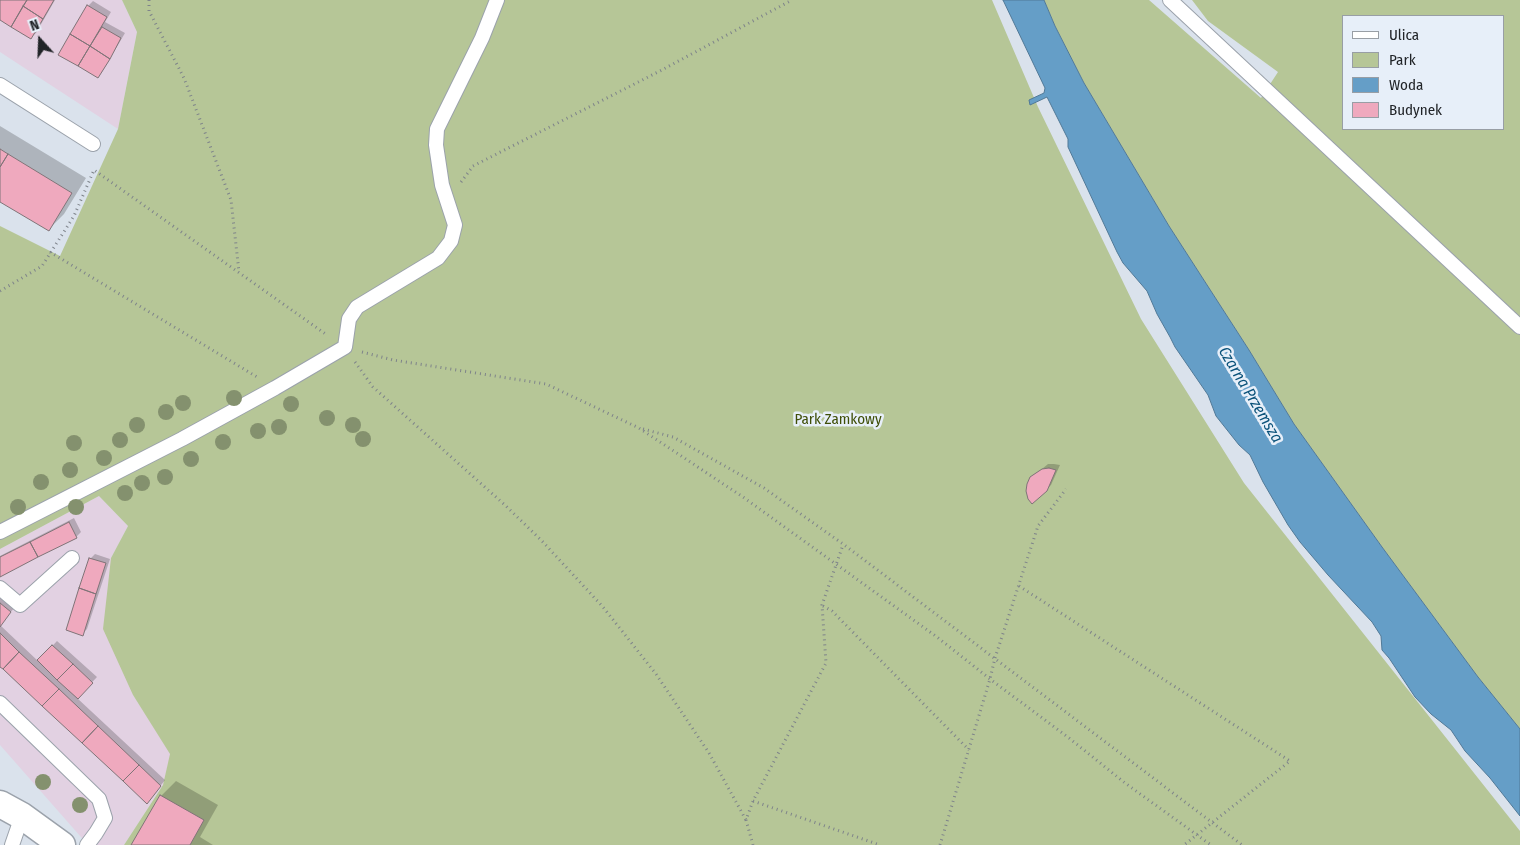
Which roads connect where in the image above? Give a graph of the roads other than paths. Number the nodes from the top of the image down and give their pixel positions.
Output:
1 (497, 0) edge
2 (1170, 0) edge
3 (0, 85) edge
4 (94, 144) dead end
5 (1520, 327) edge
6 (0, 532) edge
7 (72, 558) dead end
8 (0, 588) edge
9 (0, 703) edge
10 (11, 810) edge
11 (12, 845) edge
12 (62, 845) edge
13 (87, 845) edge

1 - 6 lane
2 - 5 lane
3 - 4 lane
7 - 8 lane
9 - 13 lane
10 - 11 lane
10 - 12 street

